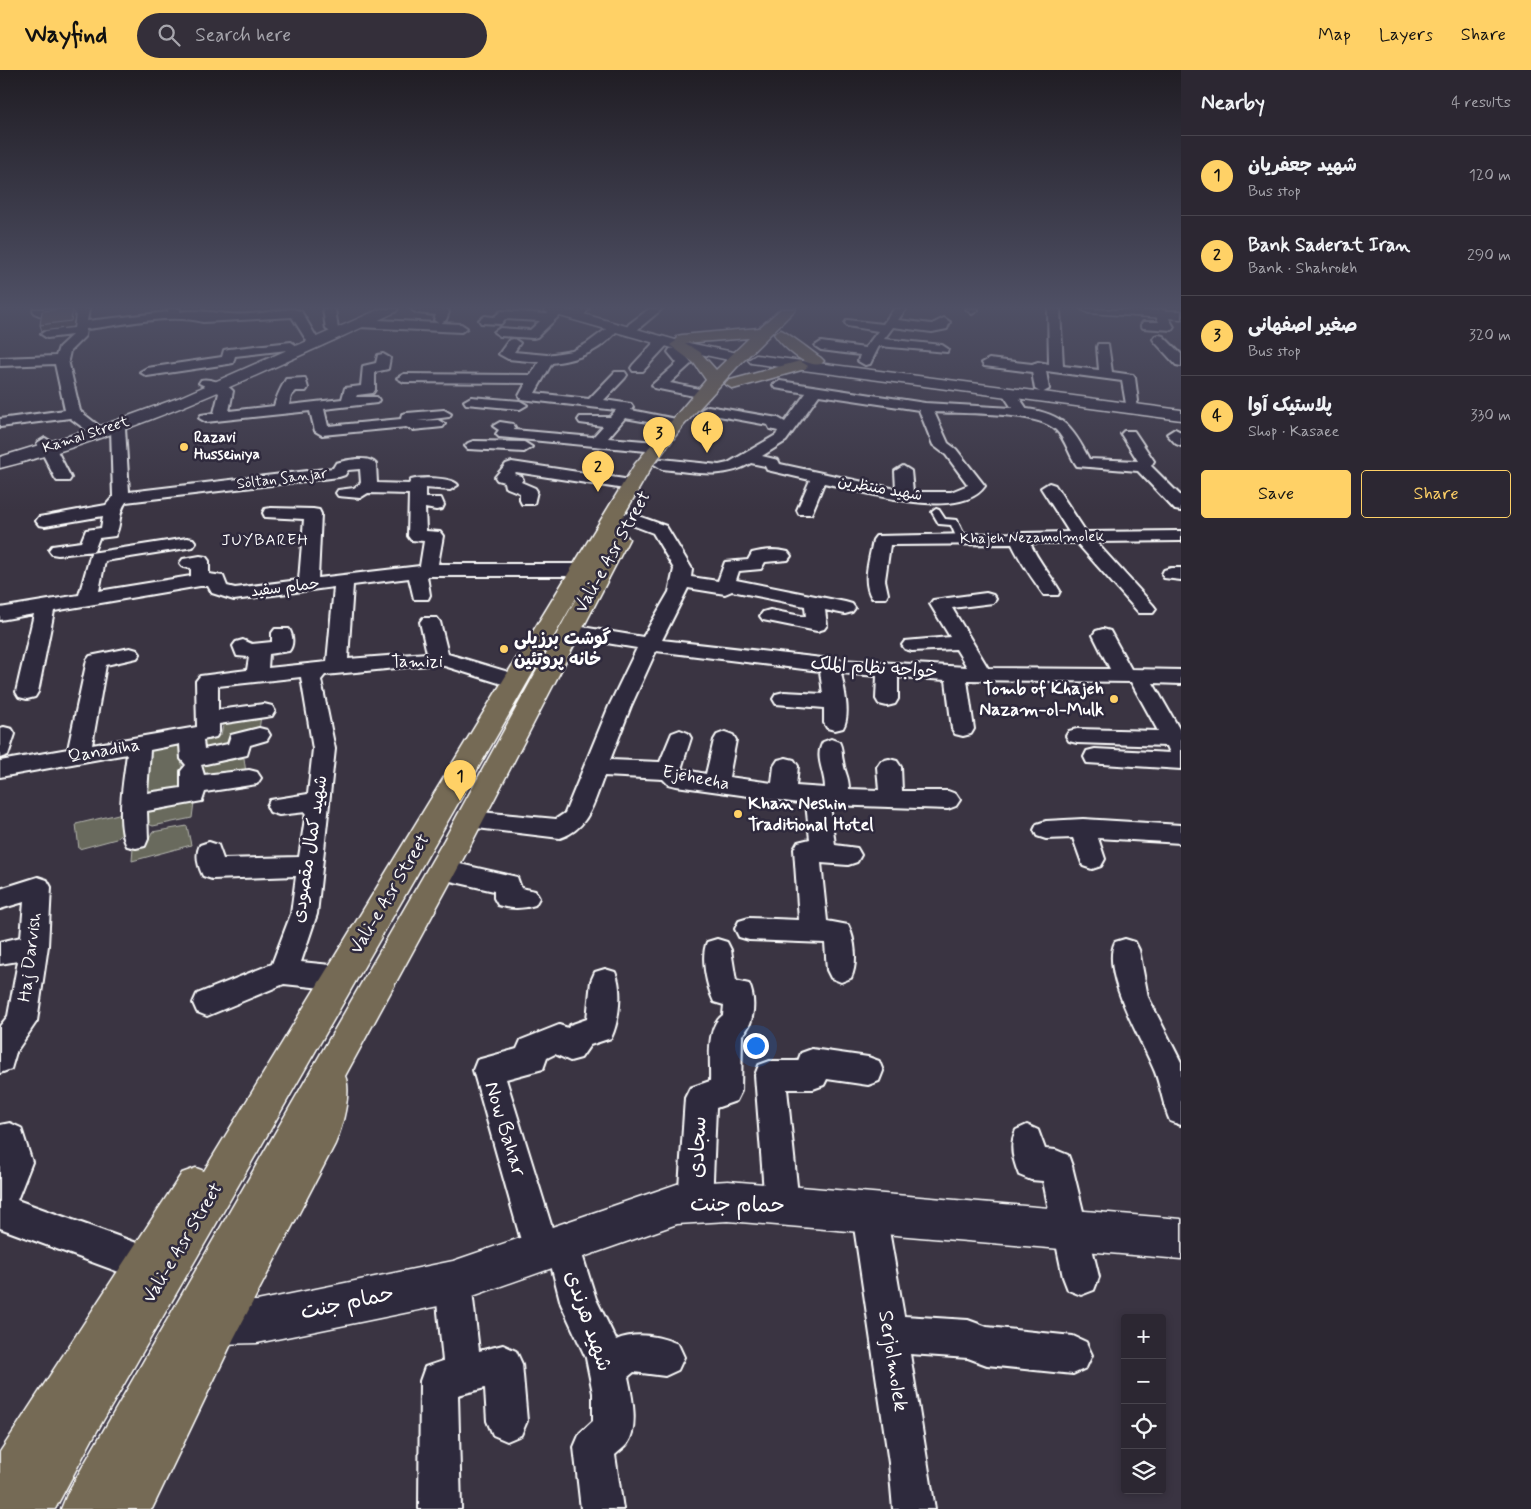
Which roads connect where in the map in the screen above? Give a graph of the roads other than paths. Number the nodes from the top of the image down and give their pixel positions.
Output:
1 (65, 376) edge
2 (184, 376) edge
3 (203, 376) edge
4 (205, 376) edge
5 (205, 376) edge
6 (368, 376) edge
7 (537, 376) edge
8 (619, 376) edge
9 (670, 376) edge
10 (709, 376) edge
11 (730, 376) edge
12 (767, 376) edge
13 (879, 376) edge
14 (960, 376) edge
15 (1039, 376) edge
16 (1114, 376) edge
17 (200, 378) junction
18 (404, 378) dead end
19 (535, 379) junction
20 (780, 385) dead end
21 (301, 388) dead end
22 (1042, 389) junction
23 (715, 392) junction
24 (1009, 393) junction
25 (804, 397) junction
26 (372, 400) dead end
27 (471, 401) dead end
28 (349, 402) junction
29 (522, 403) junction
30 (593, 403) junction
31 (316, 404) junction
32 (1137, 405) junction
33 (925, 407) junction
34 (1181, 408) edge
35 (281, 409) junction
36 (73, 412) junction
37 (1022, 413) junction
38 (1181, 415) edge
39 (617, 418) junction
40 (441, 419) dead end
41 (585, 420) dead end
42 (0, 423) edge
43 (676, 423) junction
44 (500, 426) dead end
45 (118, 428) dead end
46 (787, 428) junction
47 (95, 430) junction
48 (1129, 434) dead end
49 (599, 440) junction
50 (527, 443) junction
51 (46, 445) junction
52 (473, 446) dead end
53 (659, 456) junction
54 (0, 457) edge
55 (750, 458) junction
56 (0, 463) edge
57 (1142, 466) junction
58 (903, 470) dead end
59 (815, 472) junction
60 (63, 478) dead end
61 (450, 485) dead end
62 (631, 485) junction
63 (368, 488) junction
64 (1049, 488) dead end
65 (344, 493) dead end
66 (417, 496) junction
67 (904, 496) junction
68 (528, 500) dead end
69 (116, 504) junction
70 (436, 505) dead end
71 (1181, 506) edge
72 (805, 510) dead end
73 (936, 512) dead end
74 (271, 513) dead end
75 (45, 521) dead end
76 (641, 522) junction
77 (1181, 536) edge
78 (1081, 537) junction
79 (1018, 538) junction
80 (962, 539) junction
81 (187, 543) dead end
82 (58, 550) dead end
83 (782, 556) dead end
84 (189, 563) dead end
85 (580, 570) junction
86 (422, 571) junction
87 (200, 580) junction
88 (681, 581) junction
89 (344, 582) junction
90 (726, 584) junction
91 (308, 586) junction
92 (1051, 591) dead end
93 (878, 594) dead end
94 (420, 595) dead end
95 (88, 598) junction
96 (986, 599) dead end
97 (814, 602) junction
98 (45, 606) junction
99 (844, 608) dead end
100 (1146, 609) dead end
101 (0, 614) edge
102 (770, 616) dead end
103 (430, 622) dead end
104 (570, 631) junction
105 (282, 633) dead end
106 (1103, 635) dead end
107 (964, 643) junction
108 (649, 645) junction
109 (912, 645) dead end
110 (130, 654) dead end
111 (439, 658) junction
112 (829, 666) junction
113 (327, 669) junction
114 (888, 670) junction
115 (1169, 672) edge
116 (956, 673) junction
117 (982, 674) junction
118 (1131, 675) junction
119 (256, 677) junction
120 (515, 681) junction
121 (27, 692) dead end
122 (784, 699) dead end
123 (887, 699) dead end
124 (264, 711) dead end
125 (202, 728) junction
126 (963, 729) dead end
127 (259, 735) dead end
128 (1077, 736) dead end
129 (680, 738) dead end
130 (725, 740) dead end
131 (139, 744) junction
132 (1177, 746) edge
133 (831, 747) dead end
134 (78, 756) junction
135 (1095, 757) dead end
136 (193, 759) junction
137 (1181, 761) edge
138 (786, 766) dead end
139 (594, 767) junction
140 (889, 767) dead end
141 (0, 769) edge
142 (670, 771) junction
143 (249, 778) dead end
144 (716, 783) junction
145 (192, 785) junction
146 (783, 793) junction
147 (827, 796) junction
148 (891, 800) junction
149 (948, 800) dead end
150 (319, 802) junction
151 (134, 804) junction
152 (279, 806) dead end
153 (469, 820) junction
154 (1083, 828) junction
155 (1046, 830) dead end
156 (1181, 834) edge
157 (136, 838) dead end
158 (209, 852) dead end
159 (808, 853) junction
160 (848, 854) dead end
161 (1092, 859) dead end
162 (310, 866) junction
163 (442, 870) junction
164 (526, 898) dead end
165 (0, 899) edge
166 (749, 929) dead end
167 (814, 933) junction
168 (34, 946) junction
169 (716, 950) dead end
170 (1126, 950) dead end
171 (0, 953) edge
172 (842, 970) dead end
173 (283, 972) junction
174 (341, 978) junction
175 (605, 981) dead end
176 (207, 1002) dead end
177 (318, 1053) junction
178 (0, 1059) edge
179 (868, 1071) dead end
180 (1181, 1110) edge
181 (0, 1141) edge
182 (1027, 1141) dead end
183 (0, 1199) edge
184 (695, 1203) junction
185 (782, 1206) junction
186 (0, 1211) edge
187 (869, 1213) junction
188 (1072, 1230) junction
189 (1181, 1239) edge
190 (552, 1247) junction
191 (146, 1264) junction
192 (1081, 1277) dead end
193 (453, 1282) junction
194 (219, 1322) junction
195 (888, 1334) junction
196 (1073, 1355) dead end
197 (666, 1357) dead end
198 (607, 1368) junction
199 (463, 1375) junction
200 (508, 1421) dead end
201 (9, 1491) edge
202 (85, 1509) edge
203 (127, 1509) edge
204 (440, 1509) edge
205 (602, 1509) edge
206 (914, 1509) edge

1 - 36 street
2 - 17 street
3 - 17 street
4 - 17 main road, Kamal Street
5 - 17 main road, Kamal Street
6 - 28 street
7 - 19 street
8 - 30 street
9 - 23 street
10 - 23 main road
11 - 23 main road, Vali-e Asr Street
12 - 23 main road
13 - 24 main road
14 - 22 main road
15 - 22 street
16 - 32 street
17 - 35 street
17 - 47 main road, Kamal Street
18 - 19 street
19 - 29 street
20 - 25 street
21 - 35 street
22 - 32 main road
23 - 43 main road, Vali-e Asr Street
23 - 46 street
23 - 53 main road, Vali-e Asr Street
24 - 32 main road
24 - 37 street
25 - 33 street
25 - 46 street
26 - 28 street
27 - 29 street
28 - 31 street
29 - 30 street
30 - 39 street
31 - 35 street
31 - 40 street
32 - 34 main road
32 - 38 main road
33 - 37 street
33 - 67 street, شهید منتظرین
36 - 42 street
36 - 47 street
37 - 57 street
39 - 41 street
39 - 43 street
39 - 49 street
43 - 53 main road, Vali-e Asr Street
44 - 50 street
45 - 69 street
46 - 55 street
47 - 51 main road, Kamal Street
48 - 57 street
49 - 50 street
49 - 53 street
50 - 52 street
51 - 54 main road, Kamal Street
51 - 56 main road, Kamal Street
51 - 60 street
53 - 55 street
53 - 62 main road, Vali-e Asr Street
53 - 76 main road, Vali-e Asr Street
55 - 59 street, شهید منتظرین
57 - 71 street
58 - 67 street
59 - 67 street, شهید منتظرین
59 - 72 street
61 - 66 street
62 - 68 street
62 - 85 main road, Vali-e Asr Street
63 - 65 street
63 - 66 street
63 - 69 street, Soltan Sanjar
64 - 78 street
66 - 70 street
66 - 86 street
69 - 75 street, Soltan Sanjar
69 - 82 street
73 - 80 lane
74 - 91 street
76 - 88 street
76 - 104 main road, Vali-e Asr Street
77 - 78 street, Khajeh Nezamolmolek
78 - 79 street, Khajeh Nezamolmolek
78 - 100 street
79 - 80 street, Khajeh Nezamolmolek
79 - 92 street
80 - 93 street, Khajeh Nezamolmolek
81 - 95 street
83 - 90 street
84 - 87 street
85 - 86 street, حمام سفید
85 - 120 main road, Vali-e Asr Street
86 - 89 street, حمام سفید
86 - 94 street
87 - 91 street, حمام سفید
87 - 95 street
88 - 90 street
88 - 108 street
89 - 91 street, حمام سفید
89 - 113 street
90 - 97 street
95 - 98 street
96 - 107 street
97 - 99 street
97 - 102 street
98 - 101 street
98 - 121 street
103 - 111 street
104 - 108 street, خواجه نظام الملک
104 - 153 main road, Vali-e Asr Street
105 - 119 street
106 - 118 street
107 - 109 street
107 - 117 street
108 - 112 street, خواجه نظام الملک
108 - 139 street
110 - 134 street
111 - 113 street, Tamizi
111 - 120 street, Tamizi
112 - 114 street, خواجه نظام الملک
112 - 122 street
113 - 119 street, Tamizi
113 - 150 street, شهید کمال مقصودی
114 - 116 street, خواجه نظام الملک
114 - 123 street
115 - 118 street, خواجه نظام الملک
116 - 117 street, خواجه نظام الملک
116 - 126 street
117 - 118 street, خواجه نظام الملک
118 - 132 street
119 - 125 street, Tamizi
120 - 174 main road, Vali-e Asr Street
124 - 125 street, Qanadiha
125 - 131 street, Qanadiha
125 - 136 street
127 - 136 street
128 - 132 street
129 - 142 street
130 - 144 street
131 - 134 street, Qanadiha
131 - 151 street
133 - 147 street
134 - 141 street, Qanadiha
135 - 137 street
136 - 145 street
138 - 146 street
139 - 142 street, Ejeheeha
139 - 153 street
140 - 148 street
142 - 144 street, Ejeheeha
143 - 145 street
144 - 146 street, Ejeheeha
145 - 151 street
146 - 147 street, Ejeheeha
147 - 148 street, Ejeheeha
147 - 159 street
148 - 149 street, Ejeheeha
150 - 152 street
150 - 162 street, شهید کمال مقصودی
151 - 157 street
153 - 163 main road, Vali-e Asr Street
154 - 155 street
154 - 156 street
154 - 161 street
158 - 162 street
159 - 160 street
159 - 167 street
162 - 173 street, شهید کمال مقصودی
163 - 164 street
163 - 177 main road, Vali-e Asr Street
165 - 168 street, Haj Darvish
166 - 167 street
167 - 172 street
168 - 171 street
168 - 178 street, Haj Darvish
169 - 184 street, سجادی
170 - 180 street
173 - 174 street
173 - 176 street
174 - 177 main road, Vali-e Asr Street
175 - 190 street, Now Bahar
177 - 191 main road
177 - 194 main road
177 - 201 main road, Vali-e Asr Street
177 - 202 main road, Vali-e Asr Street
179 - 185 street
181 - 183 street
182 - 188 street
184 - 185 main road, حمام جنت
184 - 190 main road, حمام جنت
185 - 187 main road, حمام جنت
186 - 191 street
187 - 188 main road, حمام جنت
187 - 195 street, Serjolmolek
188 - 189 main road, حمام جنت
188 - 192 street
190 - 193 main road, حمام جنت
190 - 198 street, شهید هرندی
191 - 201 main road
193 - 194 main road, حمام جنت
193 - 199 street
194 - 203 main road
195 - 196 street
195 - 206 street, Serjolmolek
197 - 198 street
198 - 205 street, شهید هرندی
199 - 200 street
199 - 204 street

